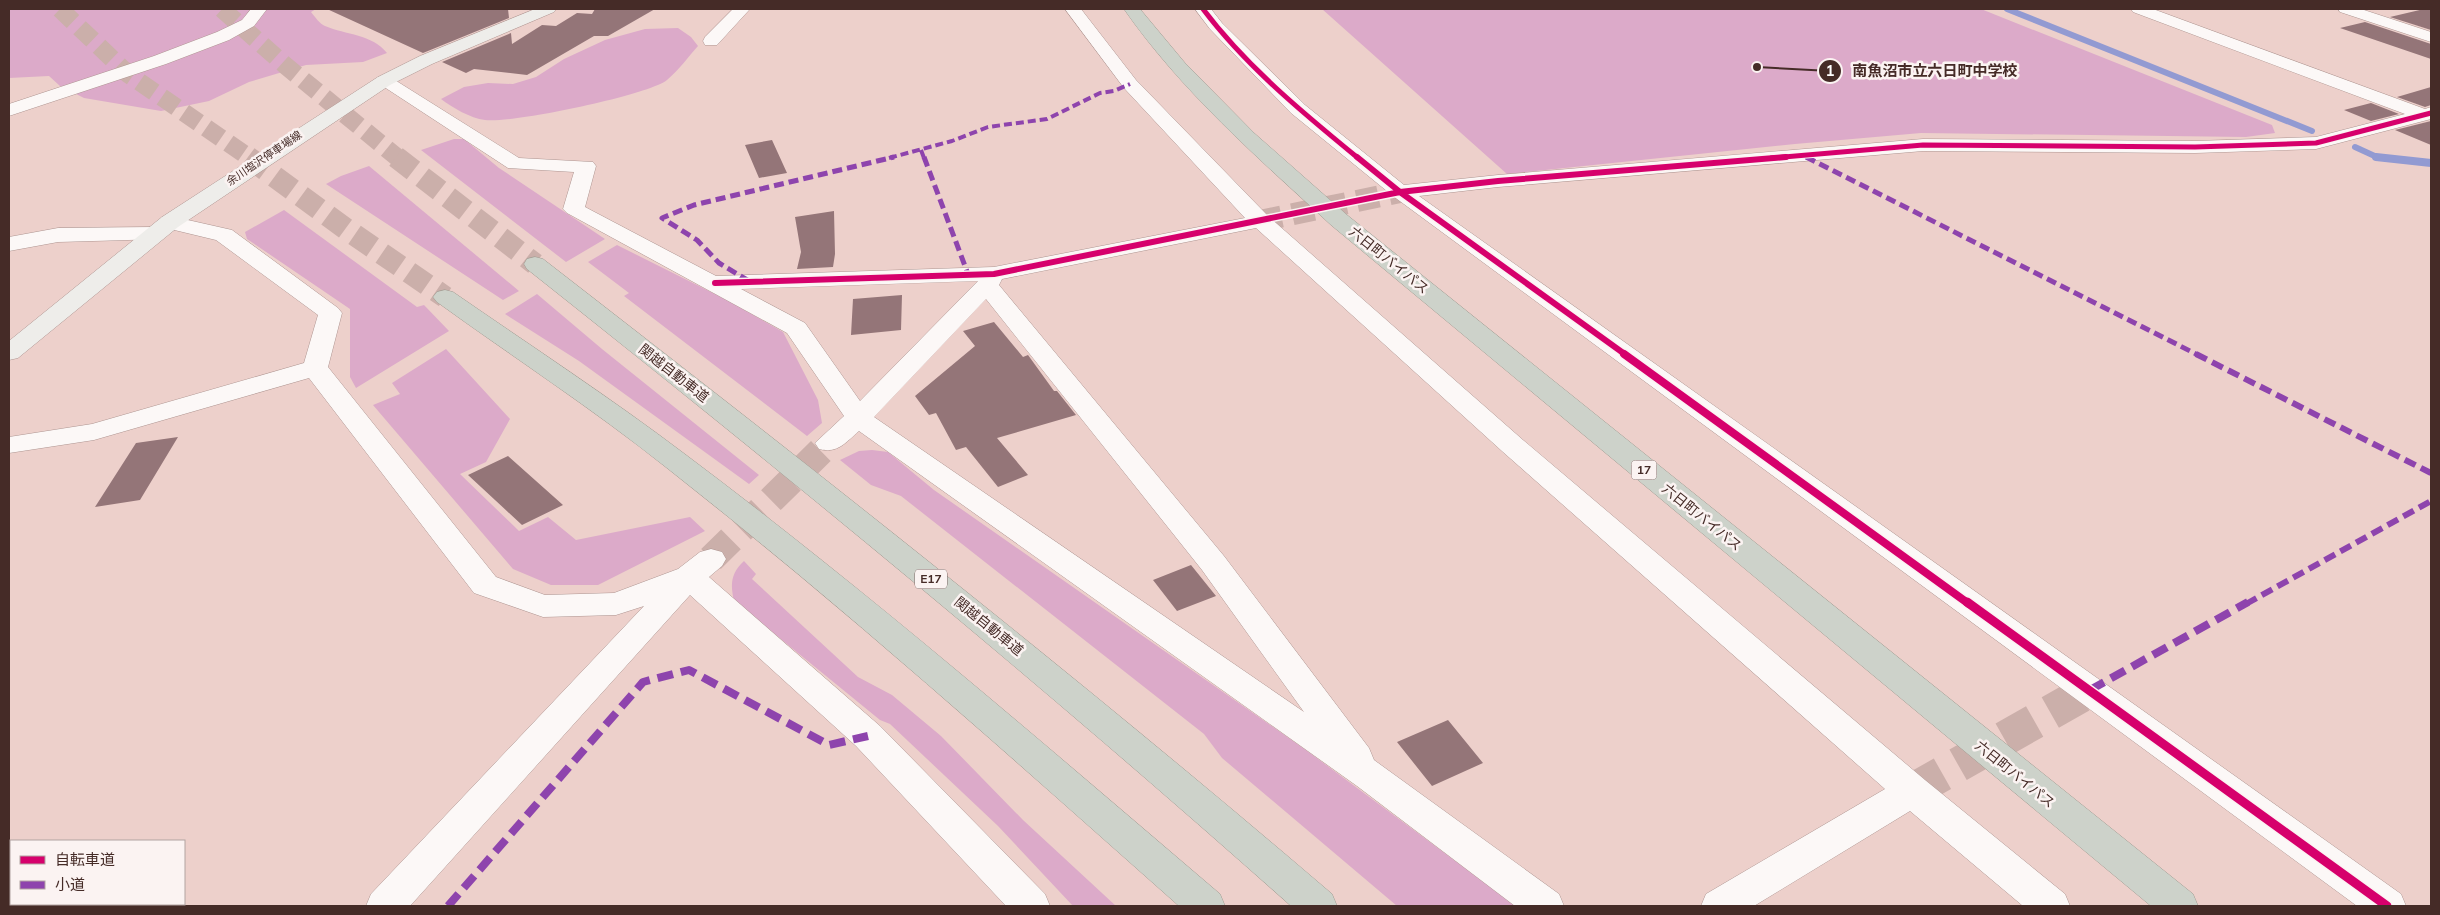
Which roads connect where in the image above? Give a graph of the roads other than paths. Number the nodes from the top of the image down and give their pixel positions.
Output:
1 (259, 9) edge
2 (548, 9) edge
3 (742, 9) edge
4 (1073, 9) edge
5 (1132, 9) edge
6 (1203, 9) edge
7 (2140, 9) edge
8 (2346, 9) edge
9 (2431, 37) edge
10 (711, 41) dead end
11 (384, 81) junction
12 (9, 110) edge
13 (2428, 114) edge
14 (1400, 192) junction
15 (1260, 221) junction
16 (162, 228) junction
17 (9, 244) edge
18 (535, 264) tunnel mouth
19 (990, 280) junction
20 (715, 283) junction
21 (445, 297) tunnel mouth
22 (9, 353) edge
23 (315, 368) junction
24 (858, 418) junction
25 (829, 443) tunnel mouth
26 (9, 445) edge
27 (700, 568) junction
28 (1370, 776) junction
29 (1912, 791) junction
30 (386, 906) edge
31 (1031, 906) edge
32 (1206, 906) edge
33 (1318, 906) edge
34 (1545, 906) edge
35 (1720, 906) edge
36 (2050, 906) edge
37 (2179, 906) edge
38 (2387, 906) edge

1 - 12 street
2 - 11 main road, 余川塩沢停車場線
3 - 10 street
4 - 15 street
5 - 37 highway, 六日町バイパス / 17
6 - 14 street
7 - 13 street
8 - 9 street
11 - 16 main road, 余川塩沢停車場線
11 - 20 street
13 - 14 street
14 - 38 street
15 - 19 street
15 - 29 street
16 - 17 street
16 - 22 main road, 余川塩沢停車場線
16 - 23 street
18 - 33 highway, 関越自動車道 / E17
19 - 20 street
19 - 24 street
19 - 28 street
20 - 24 street
21 - 32 highway
23 - 26 street
23 - 27 street
24 - 25 street
24 - 28 street
27 - 30 street
27 - 31 street
28 - 34 street
29 - 35 street
29 - 36 street

